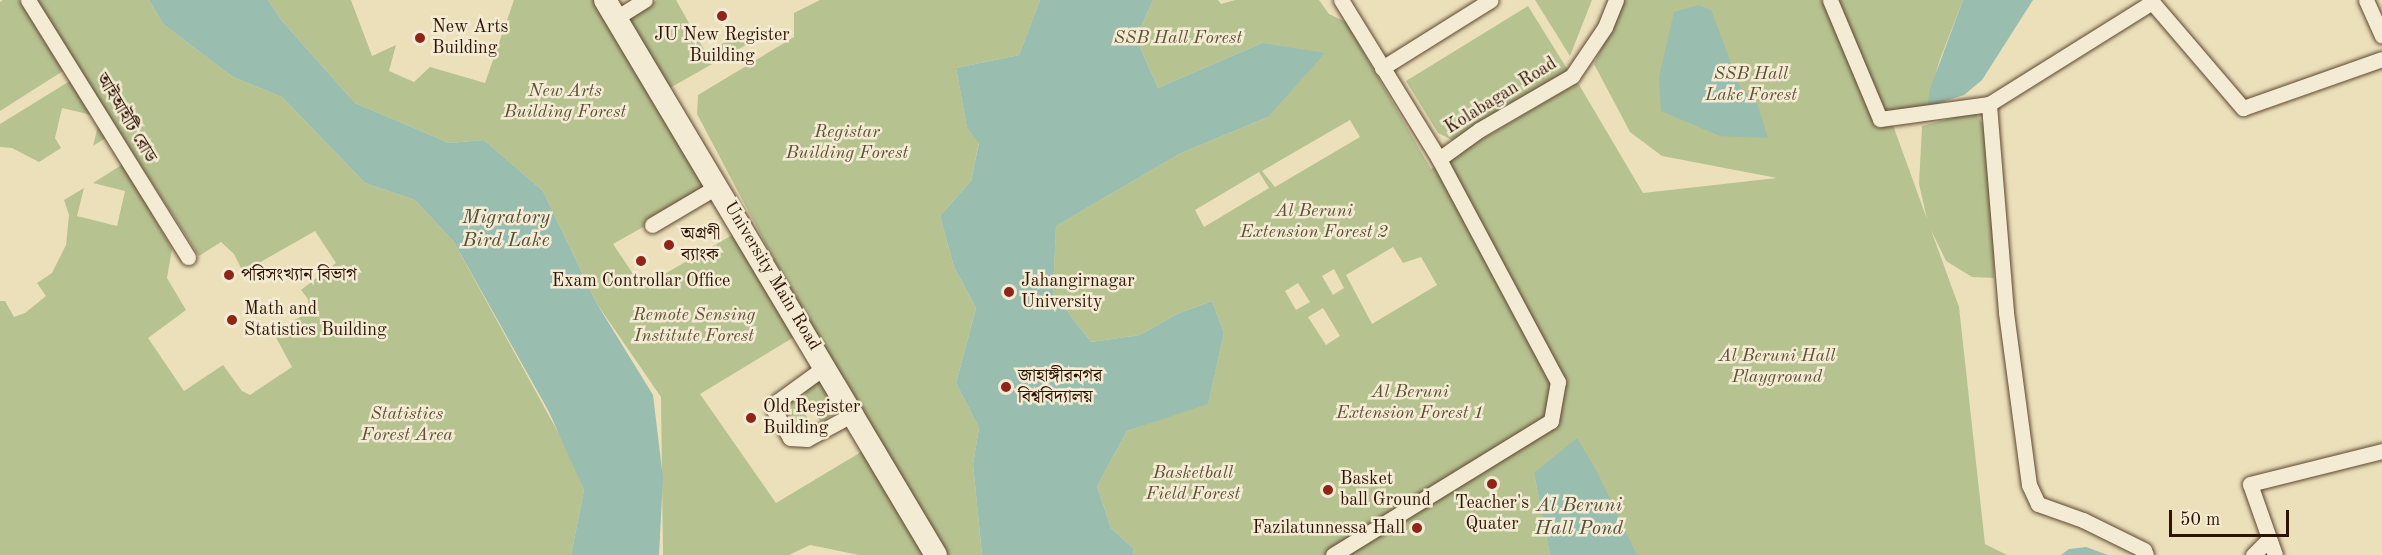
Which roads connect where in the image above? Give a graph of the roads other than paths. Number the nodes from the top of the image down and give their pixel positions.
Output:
1 (28, 0) edge
2 (645, 0) edge
3 (1341, 0) edge
4 (1491, 0) edge
5 (1616, 0) edge
6 (1830, 0) edge
7 (2366, 0) edge
8 (610, 9) edge
9 (2382, 36) edge
10 (2382, 59) edge
11 (1382, 68) junction
12 (1989, 104) junction
13 (1439, 159) junction
14 (718, 186) junction
15 (652, 225) dead end
16 (188, 257) dead end
17 (826, 366) junction
18 (855, 413) junction
19 (2382, 451) edge
20 (2267, 541) junction
21 (936, 555) edge
22 (1333, 555) edge
23 (2146, 555) edge
24 (2253, 555) edge
25 (2276, 555) edge

1 - 16 street, আইআইটি রোড
2 - 8 street
3 - 11 street
4 - 11 street
5 - 13 street, Kolabagan Road
6 - 12 street
7 - 9 street
8 - 14 street, University Main Road
10 - 12 street
11 - 13 street
12 - 23 street
13 - 22 street
14 - 15 street
14 - 17 street, University Main Road
17 - 18 street, University Main Road
17 - 18 street
18 - 21 street, University Main Road
19 - 20 street
20 - 24 street
20 - 25 street

